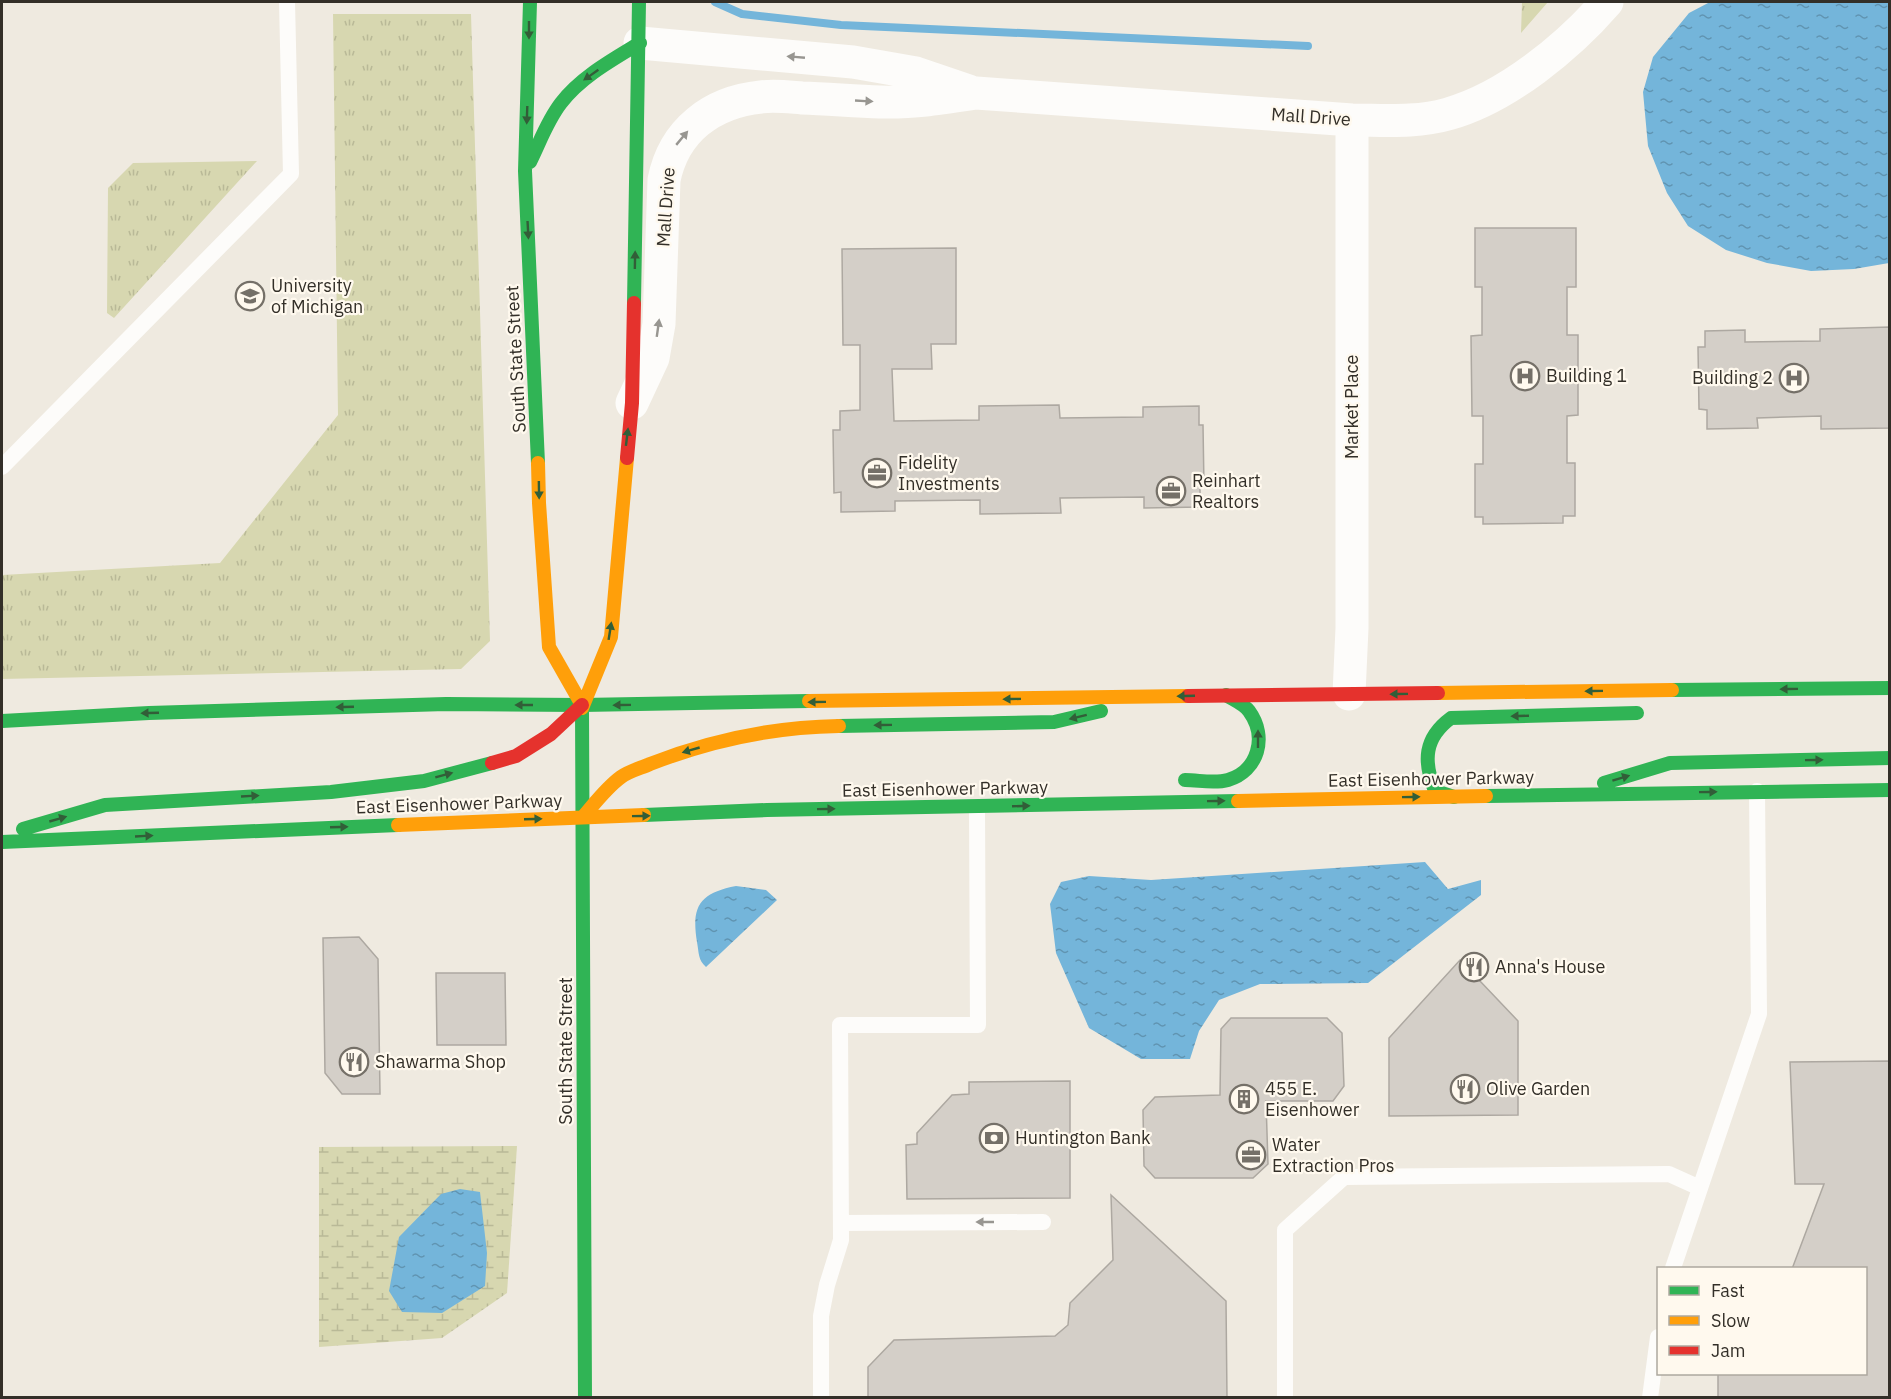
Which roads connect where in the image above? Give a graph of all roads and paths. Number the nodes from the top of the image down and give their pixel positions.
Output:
1 (287, 2) edge
2 (530, 2) edge
3 (639, 2) edge
4 (1607, 2) edge
5 (640, 43) junction
6 (976, 93) junction
7 (1352, 120) junction
8 (525, 171) junction
9 (632, 403) junction
10 (2, 467) edge
11 (1849, 688) junction
12 (1890, 688) edge
13 (1349, 694) junction
14 (1226, 695) junction
15 (1155, 698) junction
16 (446, 704) junction
17 (1794, 704) dead end
18 (582, 705) junction
19 (1653, 713) dead end
20 (339, 721) dead end
21 (2, 722) edge
22 (1890, 759) edge
23 (1168, 781) dead end
24 (1890, 790) edge
25 (1756, 791) junction
26 (818, 795) dead end
27 (1565, 795) junction
28 (1454, 797) junction
29 (977, 807) junction
30 (767, 810) junction
31 (583, 817) junction
32 (2, 835) edge
33 (2, 842) edge
34 (1700, 1188) junction
35 (1043, 1222) dead end
36 (841, 1223) junction
37 (1674, 1267) edge
38 (1657, 1351) edge
39 (585, 1398) edge
40 (821, 1398) edge
41 (1285, 1398) edge
42 (1650, 1398) edge

1 - 10 lane
2 -> 8 main road, South State Street
3 - 5 main road, South State Street
4 - 7 street, Mall Drive
6 -> 5 street, Mall Drive
5 -> 8 main road
9 -> 5 main road, South State Street
6 - 7 street, Mall Drive
9 -> 6 street, Mall Drive
7 - 13 street, Market Place
8 -> 18 main road, South State Street
18 -> 9 main road, South State Street
11 - 12 main road
11 -> 13 main road
11 - 17 main road
13 - 14 main road
14 -> 15 main road
23 -> 14 main road
15 -> 18 main road
15 -> 31 main road
18 -> 16 main road
16 - 20 main road
16 -> 21 main road
18 - 31 main road, South State Street
32 -> 18 main road
19 -> 28 main road
27 -> 22 main road
24 - 25 main road, East Eisenhower Parkway
27 -> 25 main road, East Eisenhower Parkway
25 - 34 lane
26 - 30 main road
27 - 28 main road, East Eisenhower Parkway
29 -> 28 main road, East Eisenhower Parkway
30 -> 29 main road, East Eisenhower Parkway
29 - 36 lane
31 -> 30 main road, East Eisenhower Parkway
33 -> 31 main road, East Eisenhower Parkway
31 - 39 main road, South State Street
34 - 37 lane
34 - 41 lane
35 -> 36 lane
36 - 40 lane
38 - 42 lane

